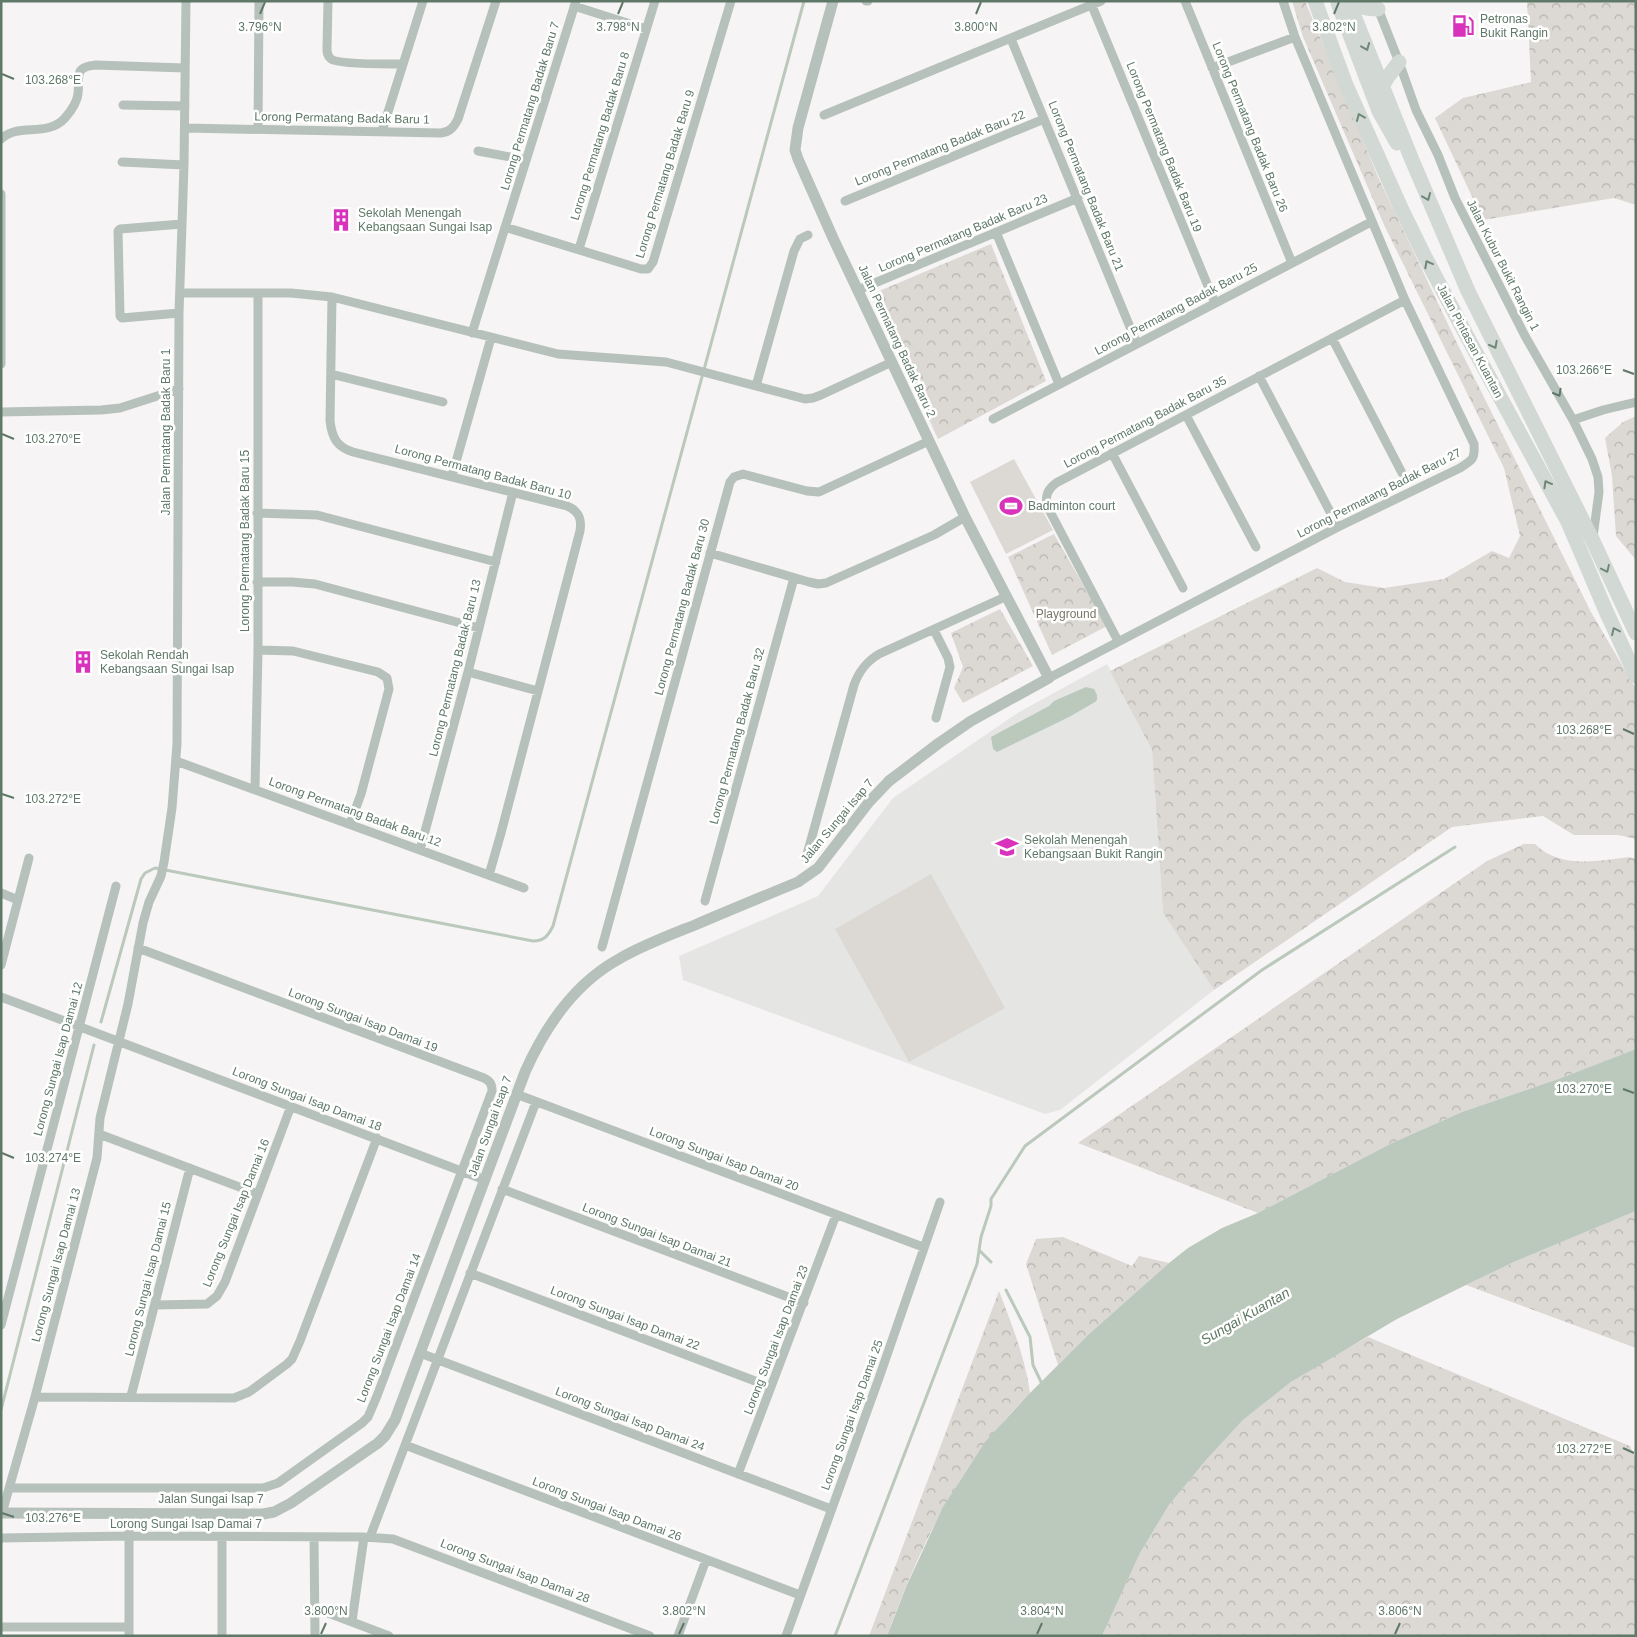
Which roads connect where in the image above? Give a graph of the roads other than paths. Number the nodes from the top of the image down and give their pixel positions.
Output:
1 (186, 1) edge
2 (259, 1) edge
3 (328, 1) edge
4 (423, 1) edge
5 (496, 1) edge
6 (655, 1) edge
7 (731, 1) edge
8 (833, 1) edge
9 (1101, 1) edge
10 (1184, 1) edge
11 (1283, 1) edge
12 (1314, 1) edge
13 (1338, 1) edge
14 (1348, 1) edge
15 (1091, 3) edge
16 (575, 4) edge
17 (1376, 5) edge
18 (646, 29) junction
19 (1295, 37) junction
20 (1011, 38) junction
21 (1400, 62) junction
22 (403, 64) junction
23 (186, 68) junction
24 (1212, 68) junction
25 (1382, 87) junction
26 (123, 106) dead end
27 (185, 106) junction
28 (824, 115) dead end
29 (1044, 119) junction
30 (185, 128) junction
31 (258, 129) junction
32 (382, 131) junction
33 (1, 140) edge
34 (478, 150) dead end
35 (526, 160) junction
36 (1412, 160) junction
37 (122, 162) dead end
38 (184, 165) junction
39 (1, 194) edge
40 (1078, 198) junction
41 (845, 200) dead end
42 (1372, 222) junction
43 (182, 224) junction
44 (505, 227) junction
45 (996, 232) junction
46 (808, 235) dead end
47 (578, 249) junction
48 (1292, 263) junction
49 (858, 290) junction
50 (180, 293) junction
51 (258, 293) junction
52 (332, 297) junction
53 (1405, 300) junction
54 (1215, 303) junction
55 (179, 313) junction
56 (472, 333) junction
57 (491, 338) junction
58 (1332, 338) junction
59 (1136, 344) junction
60 (892, 362) junction
61 (1, 364) edge
62 (331, 374) junction
63 (1259, 376) junction
64 (1059, 384) junction
65 (756, 386) junction
66 (179, 389) junction
67 (443, 402) dead end
68 (1636, 402) edge
69 (1, 412) edge
70 (1186, 415) junction
71 (992, 419) dead end
72 (1573, 420) junction
73 (929, 441) junction
74 (1112, 453) junction
75 (1402, 473) dead end
76 (452, 476) junction
77 (513, 492) junction
78 (257, 513) junction
79 (965, 518) junction
80 (1338, 527) junction
81 (1592, 539) junction
82 (1256, 547) dead end
83 (710, 554) junction
84 (496, 562) junction
85 (794, 578) junction
86 (258, 582) junction
87 (1183, 588) dead end
88 (1005, 597) junction
89 (479, 628) junction
90 (934, 630) junction
91 (1636, 633) edge
92 (1118, 641) junction
93 (258, 650) junction
94 (468, 672) junction
95 (1636, 676) edge
96 (1048, 678) junction
97 (538, 691) junction
98 (936, 718) dead end
99 (176, 761) junction
100 (255, 788) junction
101 (350, 824) junction
102 (420, 850) junction
103 (29, 858) dead end
104 (806, 858) dead end
105 (161, 876) joint
106 (489, 876) junction
107 (116, 886) dead end
108 (524, 888) dead end
109 (1, 893) edge
110 (18, 900) junction
111 (705, 901) dead end
112 (602, 947) dead end
113 (138, 948) junction
114 (1, 965) edge
115 (1, 997) edge
116 (80, 1026) junction
117 (120, 1041) junction
118 (516, 1094) junction
119 (536, 1102) junction
120 (291, 1106) junction
121 (99, 1134) junction
122 (377, 1138) junction
123 (190, 1168) junction
124 (462, 1171) junction
125 (485, 1180) junction
126 (502, 1189) junction
127 (258, 1194) junction
128 (940, 1202) dead end
129 (836, 1215) junction
130 (924, 1248) junction
131 (470, 1272) junction
132 (804, 1303) junction
133 (155, 1305) junction
134 (1, 1325) edge
135 (420, 1353) junction
136 (437, 1360) junction
137 (771, 1387) junction
138 (132, 1396) junction
139 (35, 1397) junction
140 (405, 1445) junction
141 (738, 1474) junction
142 (9, 1488) junction
143 (831, 1509) junction
144 (2, 1513) edge
145 (129, 1513) junction
146 (129, 1536) junction
147 (222, 1537) junction
148 (314, 1537) junction
149 (367, 1537) junction
150 (1, 1538) edge
151 (706, 1560) junction
152 (800, 1595) junction
153 (315, 1608) junction
154 (352, 1622) junction
155 (1, 1627) edge
156 (129, 1631) edge
157 (222, 1636) edge
158 (315, 1636) edge
159 (389, 1636) edge
160 (650, 1636) edge
161 (678, 1636) edge
162 (786, 1636) edge

1 - 23 street, Jalan Permatang Badak Baru 1
2 - 31 street
3 - 22 street
4 - 22 street
5 - 32 street, Lorong Permatang Badak Baru 1
6 - 18 street, Lorong Permatang Badak Baru 8
7 - 47 street, Lorong Permatang Badak Baru 9
8 - 49 street, Jalan Permatang Badak Baru 2
9 - 15 street
10 - 24 street, Lorong Permatang Badak Baru 26
11 - 19 street, Lorong Permatang Badak Baru 27
95 -> 12 highway, Jalan Pintasan Kuantan
13 - 36 highway
14 - 17 highway
14 -> 25 highway, Jalan Pintasan Kuantan
15 - 20 street
15 - 54 street, Lorong Permatang Badak Baru 19
16 - 18 street
16 - 35 street, Lorong Permatang Badak Baru 7
17 - 21 street, Jalan Kubur Bukit Rangin 1
18 - 47 street, Lorong Permatang Badak Baru 8
19 - 24 street
19 - 42 street, Lorong Permatang Badak Baru 27
20 - 28 street
20 - 29 street, Lorong Permatang Badak Baru 21
21 - 25 highway
21 -> 72 street, Jalan Kubur Bukit Rangin 1
22 - 32 street
23 - 27 street, Jalan Permatang Badak Baru 1
23 - 33 street
24 - 48 street, Lorong Permatang Badak Baru 26
25 - 36 highway, Jalan Pintasan Kuantan
26 - 27 street
27 - 30 street, Jalan Permatang Badak Baru 1
29 - 40 street, Lorong Permatang Badak Baru 21
29 - 41 street, Lorong Permatang Badak Baru 22
30 - 31 street, Lorong Permatang Badak Baru 1
30 - 38 street, Jalan Permatang Badak Baru 1
31 - 32 street, Lorong Permatang Badak Baru 1
34 - 35 street
35 - 44 street, Lorong Permatang Badak Baru 7
36 -> 81 highway, Jalan Pintasan Kuantan
37 - 38 street
38 - 43 street, Jalan Permatang Badak Baru 1
39 - 61 street
40 - 45 street, Lorong Permatang Badak Baru 23
40 - 59 street, Lorong Permatang Badak Baru 21
42 - 48 street, Lorong Permatang Badak Baru 25
42 - 53 street, Lorong Permatang Badak Baru 27
43 - 50 street, Jalan Permatang Badak Baru 1
43 - 55 street
44 - 47 street, Lorong Permatang Badak Baru 9
44 - 56 street, Lorong Permatang Badak Baru 7
45 - 49 street, Lorong Permatang Badak Baru 23
45 - 64 street
46 - 65 street
48 - 54 street, Lorong Permatang Badak Baru 25
49 - 60 street, Jalan Permatang Badak Baru 2
50 - 51 street
50 - 55 street, Jalan Permatang Badak Baru 1
51 - 52 street
51 - 78 street, Lorong Permatang Badak Baru 15
52 - 56 street
52 - 62 street, Lorong Permatang Badak Baru 10
53 - 58 street, Lorong Permatang Badak Baru 35
53 - 80 street, Lorong Permatang Badak Baru 27
54 - 59 street, Lorong Permatang Badak Baru 25
55 - 66 street, Jalan Permatang Badak Baru 1
56 - 57 street
57 - 65 street
57 - 76 street
58 - 63 street, Lorong Permatang Badak Baru 35
58 - 75 street
59 - 64 street, Lorong Permatang Badak Baru 25
60 - 65 street
60 - 73 street, Jalan Permatang Badak Baru 2
62 - 67 street
62 - 76 street, Lorong Permatang Badak Baru 10
63 - 70 street, Lorong Permatang Badak Baru 35
63 - 80 street
64 - 71 street, Lorong Permatang Badak Baru 25
66 - 69 street
66 - 99 street, Jalan Permatang Badak Baru 1
68 - 72 street
70 - 74 street, Lorong Permatang Badak Baru 35
70 - 82 street
72 - 81 street, Jalan Kubur Bukit Rangin 1
73 - 79 street, Jalan Permatang Badak Baru 2
73 - 83 street, Lorong Permatang Badak Baru 30
74 - 87 street
74 - 92 street, Lorong Permatang Badak Baru 35
76 - 77 street, Lorong Permatang Badak Baru 10
77 - 84 street, Lorong Permatang Badak Baru 13
77 - 97 street, Lorong Permatang Badak Baru 10
78 - 84 street
78 - 86 street, Lorong Permatang Badak Baru 15
79 - 85 street
79 - 88 street, Jalan Permatang Badak Baru 2
80 - 92 street, Lorong Permatang Badak Baru 27
81 -> 91 highway, Jalan Pintasan Kuantan
83 - 85 street
83 - 112 street, Lorong Permatang Badak Baru 30
84 - 89 street, Lorong Permatang Badak Baru 13
85 - 111 street, Lorong Permatang Badak Baru 32
86 - 89 street
86 - 93 street, Lorong Permatang Badak Baru 15
88 - 90 street
88 - 96 street, Jalan Permatang Badak Baru 2
89 - 94 street, Lorong Permatang Badak Baru 13
90 - 98 street
90 - 104 street
92 - 96 street, Lorong Permatang Badak Baru 27
93 - 100 street, Lorong Permatang Badak Baru 15
93 - 101 street
94 - 97 street
94 - 102 street, Lorong Permatang Badak Baru 13
96 - 118 street, Jalan Sungai Isap 7
97 - 106 street, Lorong Permatang Badak Baru 10
99 - 100 street, Lorong Permatang Badak Baru 12
99 - 105 street, Jalan Permatang Badak Baru 1
100 - 101 street, Lorong Permatang Badak Baru 12
101 - 102 street, Lorong Permatang Badak Baru 12
102 - 106 street, Lorong Permatang Badak Baru 12
103 - 110 street
105 - 113 street, Lorong Sungai Isap Damai 13
106 - 108 street, Lorong Permatang Badak Baru 12
107 - 116 street, Lorong Sungai Isap Damai 12
109 - 110 street
110 - 114 street
113 - 117 street, Lorong Sungai Isap Damai 13
113 - 124 street, Lorong Sungai Isap Damai 19
115 - 116 street, Lorong Sungai Isap Damai 18
116 - 117 street, Lorong Sungai Isap Damai 18
116 - 134 street, Lorong Sungai Isap Damai 12
117 - 120 street, Lorong Sungai Isap Damai 18
117 - 121 street, Lorong Sungai Isap Damai 13
118 - 119 street, Lorong Sungai Isap Damai 20
118 - 125 street, Jalan Sungai Isap 7
119 - 126 street
119 - 129 street, Lorong Sungai Isap Damai 20
120 - 122 street, Lorong Sungai Isap Damai 18
120 - 127 street, Lorong Sungai Isap Damai 16
121 - 123 street
121 - 139 street, Lorong Sungai Isap Damai 13
122 - 124 street, Lorong Sungai Isap Damai 18
122 - 138 street
123 - 127 street
123 - 133 street, Lorong Sungai Isap Damai 15
124 - 125 street, Lorong Sungai Isap Damai 18
124 - 142 street, Lorong Sungai Isap Damai 14
125 - 135 street, Jalan Sungai Isap 7
126 - 131 street
126 - 132 street, Lorong Sungai Isap Damai 21
127 - 133 street, Lorong Sungai Isap Damai 16
128 - 130 street, Lorong Sungai Isap Damai 25
129 - 130 street, Lorong Sungai Isap Damai 20
129 - 132 street, Lorong Sungai Isap Damai 23
130 - 143 street, Lorong Sungai Isap Damai 25
131 - 136 street
131 - 137 street, Lorong Sungai Isap Damai 22
132 - 137 street, Lorong Sungai Isap Damai 23
133 - 138 street, Lorong Sungai Isap Damai 15
135 - 136 street, Lorong Sungai Isap Damai 24
135 - 145 street, Jalan Sungai Isap 7
136 - 140 street
136 - 141 street, Lorong Sungai Isap Damai 24
137 - 141 street, Lorong Sungai Isap Damai 23
138 - 139 street
139 - 142 street, Lorong Sungai Isap Damai 13
140 - 149 street
140 - 151 street, Lorong Sungai Isap Damai 26
141 - 143 street, Lorong Sungai Isap Damai 24
142 - 144 street, Lorong Sungai Isap Damai 13
143 - 152 street, Lorong Sungai Isap Damai 25
144 - 145 street, Jalan Sungai Isap 7
145 - 146 street
146 - 147 street, Lorong Sungai Isap Damai 7
146 - 150 street, Lorong Sungai Isap Damai 7
146 - 156 street
147 - 148 street, Lorong Sungai Isap Damai 7
147 - 157 street
148 - 149 street, Lorong Sungai Isap Damai 7
148 - 153 street
149 - 154 street
149 - 160 street, Lorong Sungai Isap Damai 28
151 - 152 street, Lorong Sungai Isap Damai 26
151 - 161 street
152 - 162 street, Lorong Sungai Isap Damai 25
153 - 154 street
153 - 158 street
154 - 159 street
155 - 156 street

